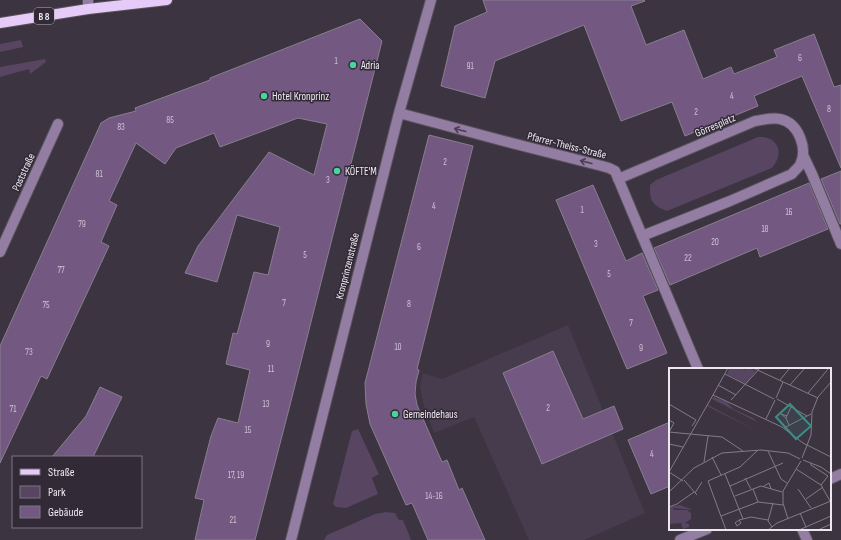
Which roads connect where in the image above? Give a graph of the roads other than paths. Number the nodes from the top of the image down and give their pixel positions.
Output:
1 (167, 0) edge
2 (431, 0) edge
3 (88, 5) edge
4 (0, 24) edge
5 (399, 113) junction
6 (58, 124) dead end
7 (803, 156) junction
8 (618, 179) junction
9 (642, 236) junction
10 (841, 244) edge
11 (0, 252) edge
12 (698, 368) edge
13 (841, 474) edge
14 (831, 479) edge
15 (704, 530) edge
16 (802, 530) edge
17 (291, 540) edge
18 (680, 540) edge
19 (807, 540) edge

1 - 3 main road, B 8
2 - 5 street, Kronprinzenstraße
3 - 4 main road, B 8
8 -> 5 street, Pfarrer-Theiss-Straße
5 - 17 street, Kronprinzenstraße
6 - 11 street, Poststraße
7 - 8 street, Görresplatz
7 - 9 street
7 - 10 street, Görresplatz
8 - 9 street, Pfarrer-Theiss-Straße
9 - 12 street, Pfarrer-Theiss-Straße
13 - 14 street
15 - 18 street
16 - 19 street

